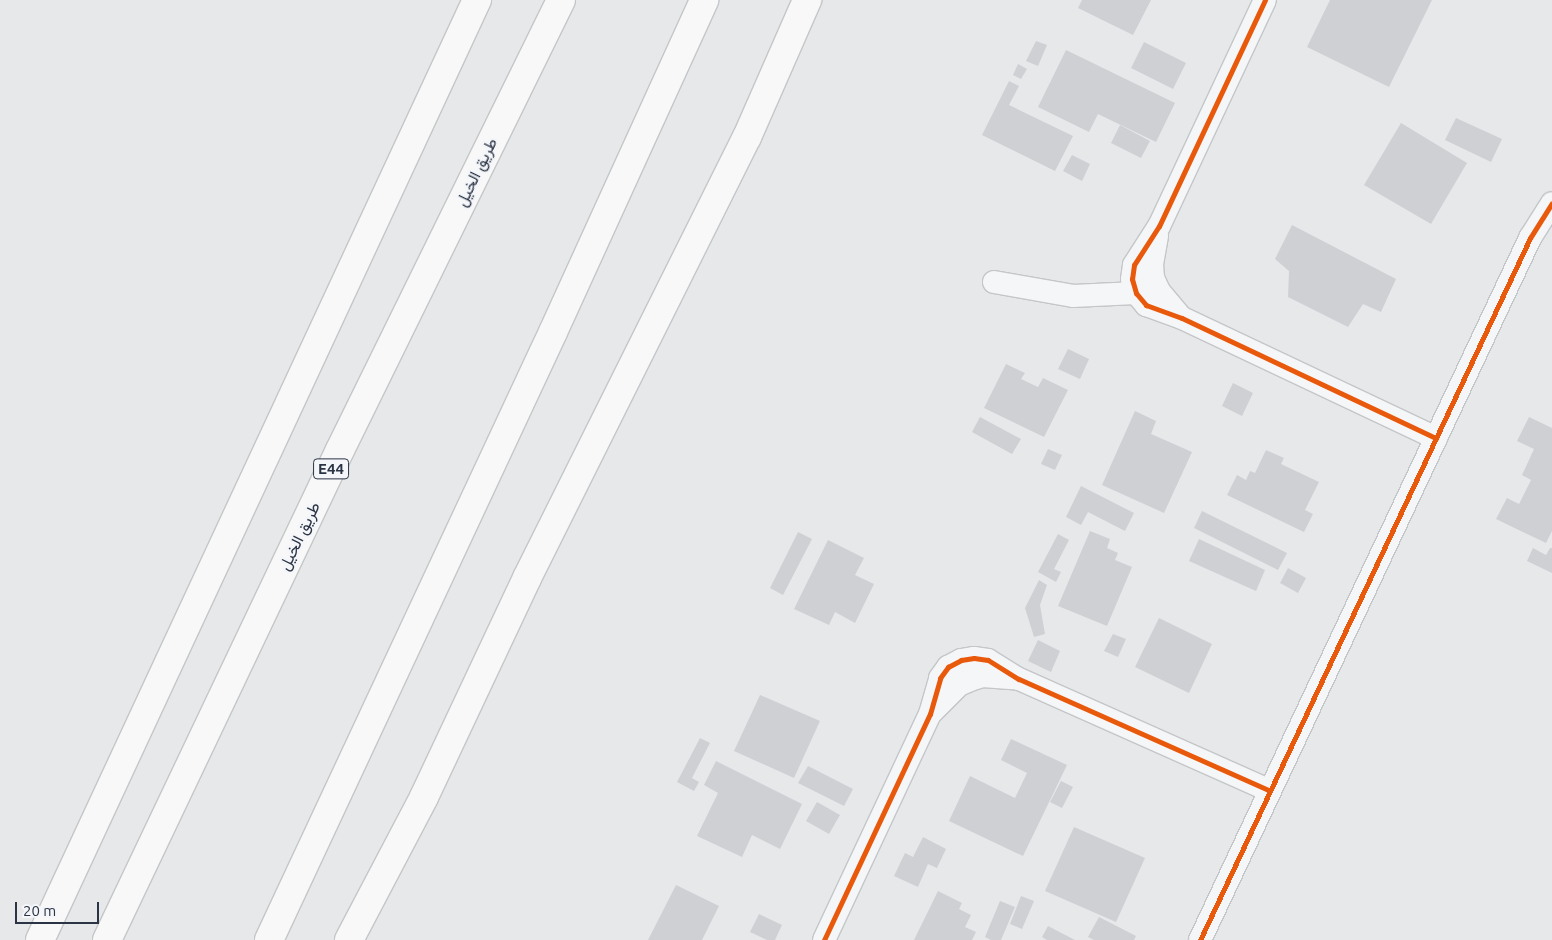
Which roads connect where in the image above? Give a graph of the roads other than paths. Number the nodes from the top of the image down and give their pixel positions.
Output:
1 (477, 0) edge
2 (561, 0) edge
3 (704, 0) edge
4 (807, 0) edge
5 (1265, 0) edge
6 (1552, 202) edge
7 (1159, 226) junction
8 (994, 282) dead end
9 (1136, 293) junction
10 (1182, 318) junction
11 (1436, 438) junction
12 (1268, 790) junction
13 (40, 940) edge
14 (107, 940) edge
15 (268, 940) edge
16 (350, 940) edge
17 (824, 940) edge
18 (1200, 940) edge

1 - 13 highway
2 - 14 highway, طريق الخيل / E44
3 - 15 highway
4 - 16 highway
5 - 7 street
6 - 11 street
7 - 9 street
7 - 10 street
8 - 9 street
9 - 10 street
10 - 11 street
11 - 12 street
12 - 17 street
12 - 18 street

